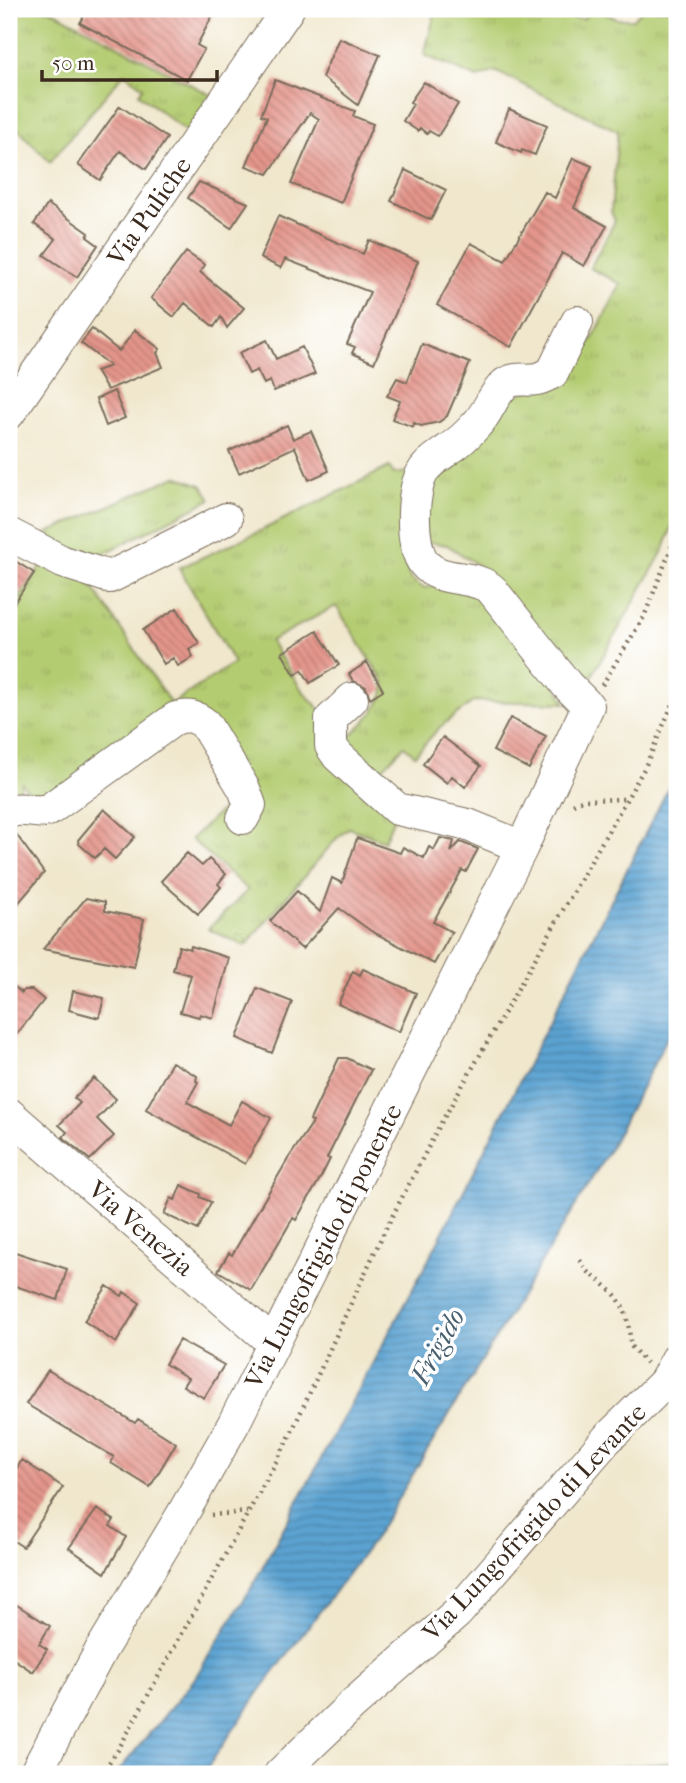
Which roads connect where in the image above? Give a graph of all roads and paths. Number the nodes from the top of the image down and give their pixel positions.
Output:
1 (288, 9) edge
2 (577, 321) dead end
3 (9, 413) edge
4 (226, 519) dead end
5 (677, 533) edge
6 (9, 534) edge
7 (677, 694) edge
8 (352, 699) dead end
9 (589, 706) junction
10 (627, 799) junction
11 (570, 806) dead end
12 (9, 812) edge
13 (243, 818) dead end
14 (522, 847) junction
15 (9, 1114) edge
16 (580, 1260) dead end
17 (273, 1343) junction
18 (671, 1371) edge
19 (35, 1774) edge
20 (101, 1774) edge
21 (280, 1774) edge

1 - 3 street, Via Puliche
2 - 9 street
4 - 6 street
5 - 9 path
7 - 10 path
8 - 14 street
9 - 14 street, Via Lungofrigido di ponente
10 - 11 path
10 - 20 path
12 - 13 street
14 - 17 street, Via Lungofrigido di ponente
15 - 17 street, Via Venezia
16 - 18 path
17 - 19 street, Via Lungofrigido di ponente
18 - 21 street, Via Lungofrigido di Levante

